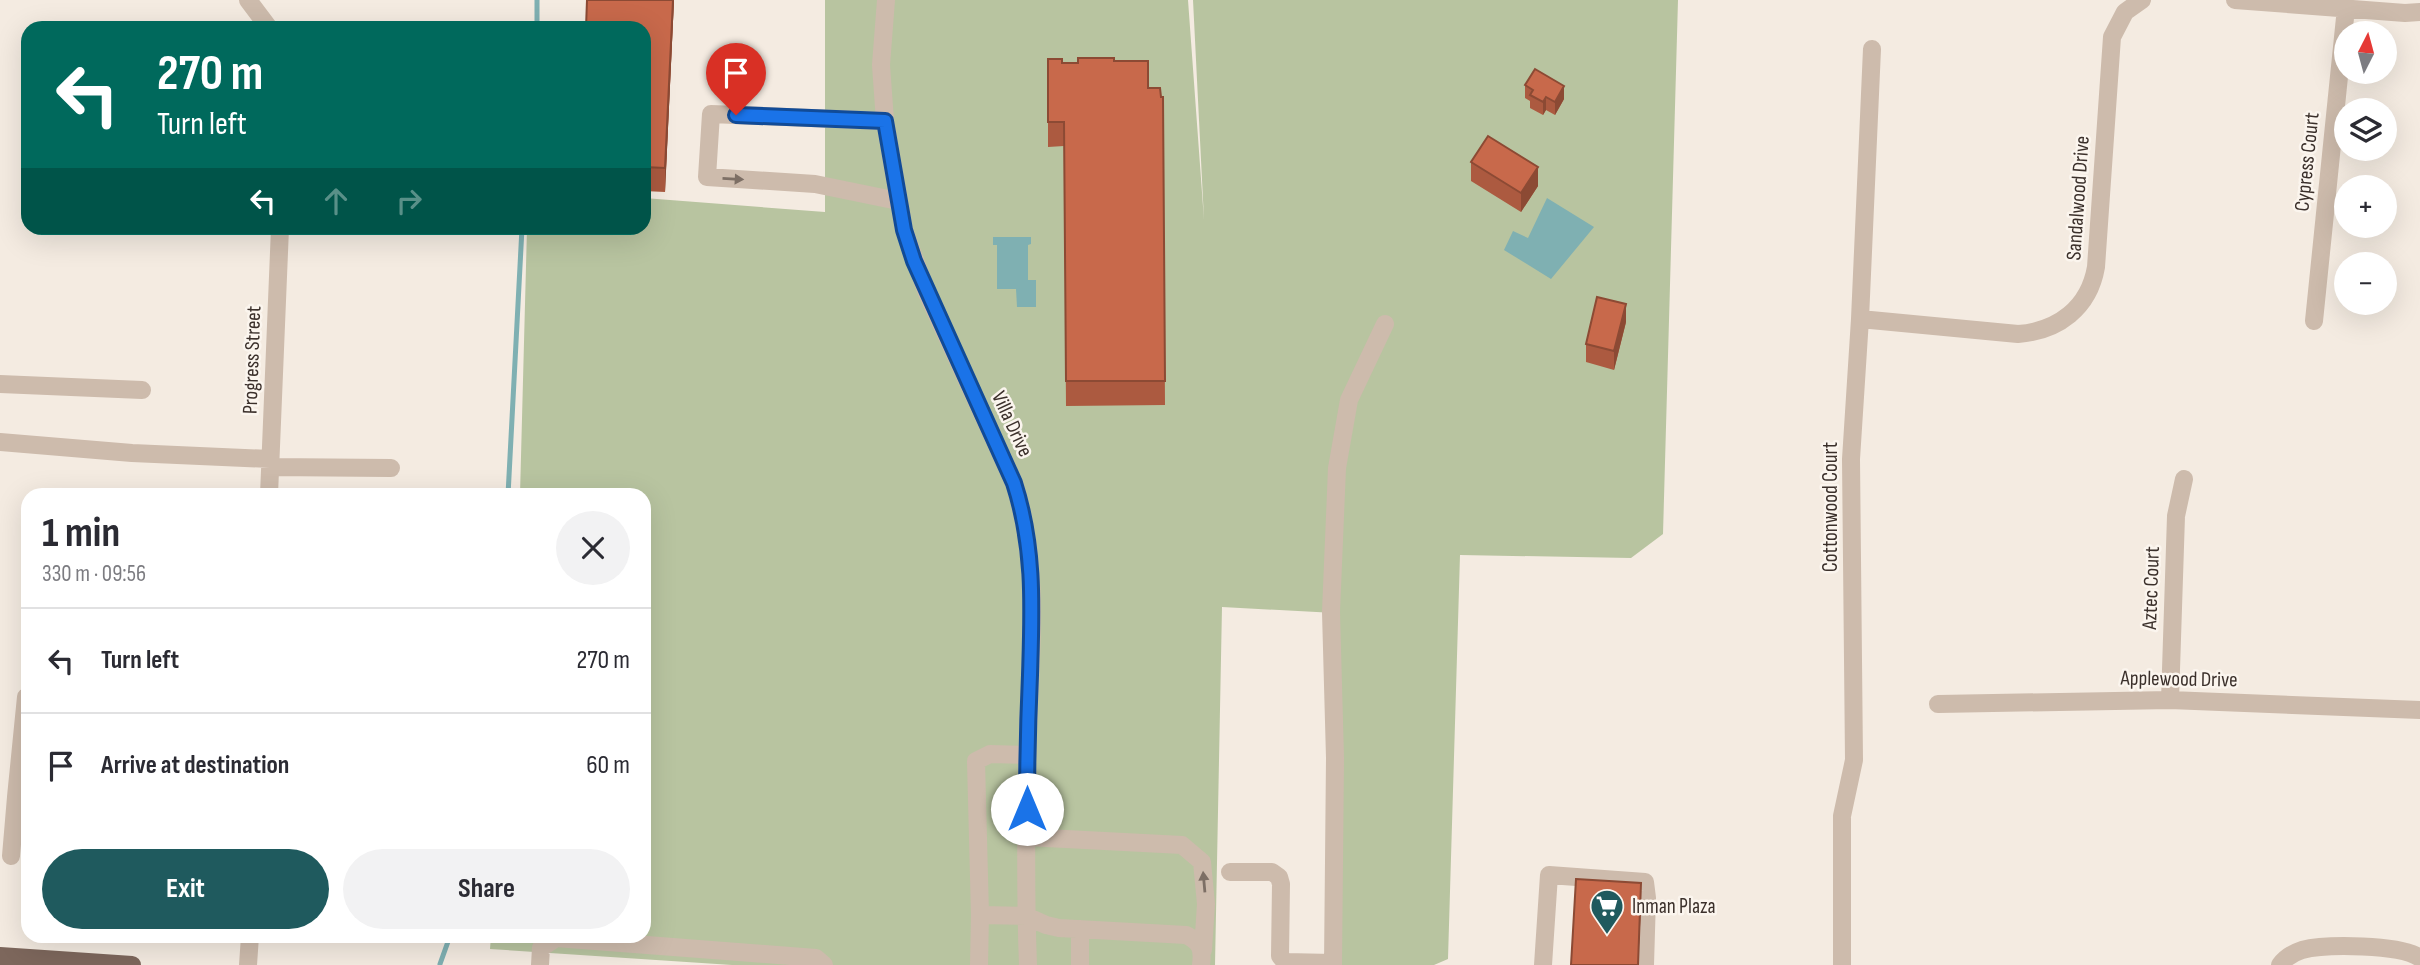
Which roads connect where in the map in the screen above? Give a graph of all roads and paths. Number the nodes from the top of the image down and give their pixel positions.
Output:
1 (886, 0) edge
2 (2142, 0) edge
3 (2235, 0) edge
4 (254, 2) edge
5 (2346, 8) junction
6 (2420, 12) edge
7 (266, 21) edge
8 (1872, 49) dead end
9 (885, 121) junction
10 (898, 201) junction
11 (280, 235) edge
12 (1860, 319) junction
13 (2314, 321) dead end
14 (1385, 324) dead end
15 (0, 384) edge
16 (142, 390) dead end
17 (1, 442) edge
18 (270, 463) junction
19 (391, 467) dead end
20 (2184, 479) dead end
21 (269, 488) edge
22 (2170, 700) junction
23 (1938, 704) dead end
24 (2420, 710) edge
25 (1027, 755) junction
26 (21, 803) edge
27 (1027, 836) junction
28 (11, 856) dead end
29 (1230, 872) dead end
30 (980, 915) junction
31 (1026, 916) junction
32 (1080, 929) junction
33 (250, 943) edge
34 (548, 943) edge
35 (621, 943) edge
36 (0, 956) edge
37 (1202, 957) edge
38 (2420, 958) edge
39 (1333, 964) edge
40 (132, 965) edge
41 (248, 965) edge
42 (540, 965) edge
43 (824, 965) edge
44 (979, 965) edge
45 (1028, 965) edge
46 (1080, 965) edge
47 (1543, 965) edge
48 (1645, 965) edge
49 (1842, 965) edge
50 (2280, 965) edge

1 - 9 street, Villa Drive
2 - 12 street, Sandalwood Drive
3 - 5 street
4 - 7 street
5 - 6 street
5 - 13 street, Cypress Court
8 - 12 street, Cottonwood Court
9 - 10 street, Villa Drive
9 -> 10 street
10 - 25 street, Villa Drive
11 - 18 street, Progress Street
12 - 49 street, Cottonwood Court
14 - 39 street
15 - 16 street
17 - 18 street
18 - 19 street
18 - 21 street, Progress Street
20 - 22 street, Aztec Court
22 - 23 street, Applewood Drive
22 - 24 street, Applewood Drive
25 - 27 street, Villa Drive
25 - 30 street
26 - 28 street
27 - 31 street, Villa Drive
37 -> 27 street
29 - 39 street
30 - 31 street
30 - 44 street
31 - 32 street
31 - 45 street, Villa Drive
32 - 37 street
32 - 46 street
33 - 41 street
34 - 42 street
35 - 43 street
36 - 40 main road
38 - 50 street
47 - 48 street

